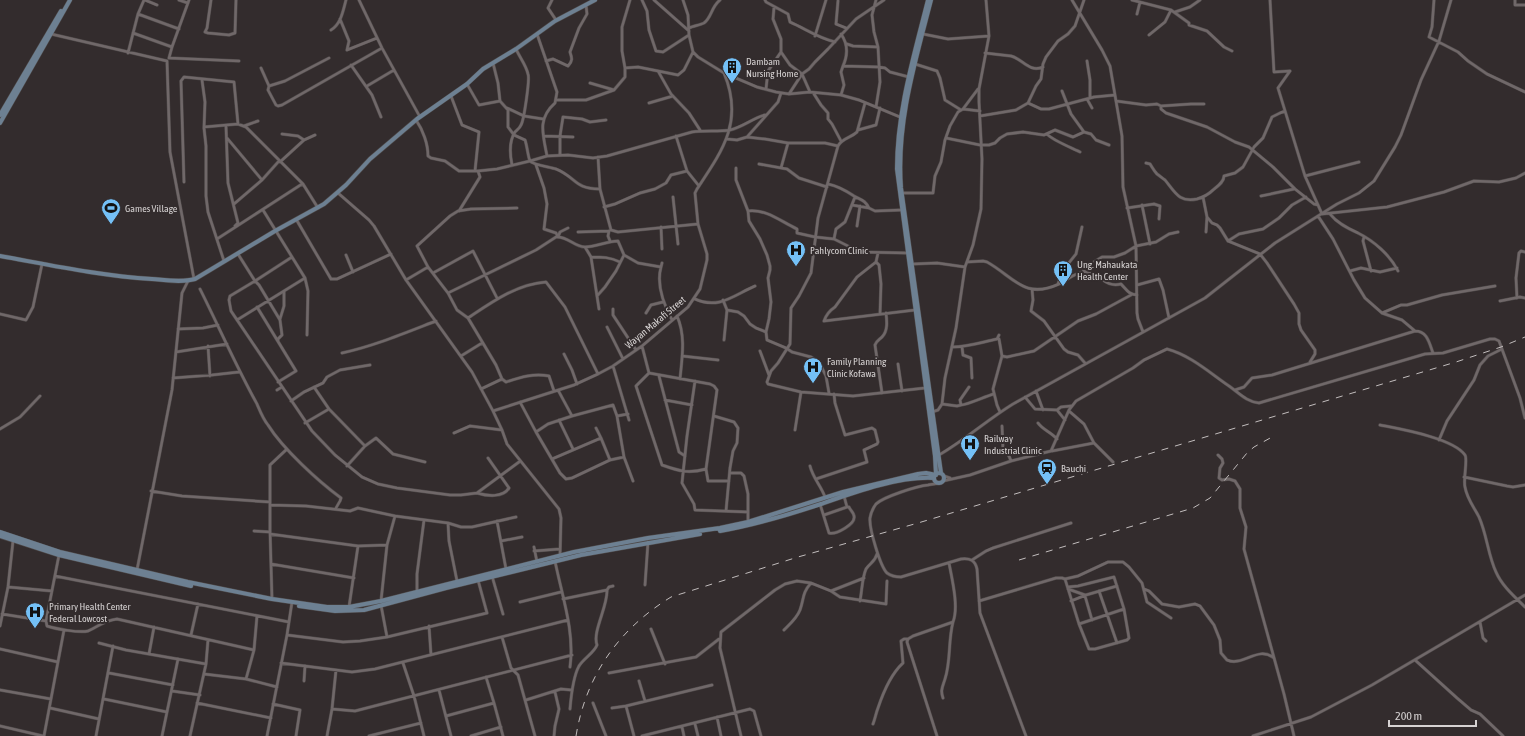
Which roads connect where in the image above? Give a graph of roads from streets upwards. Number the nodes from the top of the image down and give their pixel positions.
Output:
1 (69, 0) edge
2 (144, 0) edge
3 (179, 0) edge
4 (212, 0) edge
5 (236, 0) edge
6 (346, 0) edge
7 (360, 0) edge
8 (552, 0) edge
9 (595, 0) edge
10 (630, 0) edge
11 (642, 0) edge
12 (654, 0) edge
13 (683, 0) edge
14 (720, 0) edge
15 (765, 0) edge
16 (826, 0) edge
17 (876, 0) edge
18 (884, 0) edge
19 (930, 0) edge
20 (986, 0) edge
21 (1072, 0) edge
22 (1084, 0) edge
23 (1132, 0) edge
24 (1200, 0) edge
25 (1270, 0) edge
26 (1434, 0) edge
27 (1451, 0) edge
28 (1515, 0) edge
29 (838, 1) edge
30 (189, 2) edge
31 (1140, 2) junction
32 (157, 5) dead end
33 (586, 5) junction
34 (1525, 5) edge
35 (876, 6) junction
36 (774, 8) junction
37 (1173, 11) junction
38 (138, 14) junction
39 (1137, 14) dead end
40 (1080, 15) junction
41 (340, 19) junction
42 (556, 21) junction
43 (846, 28) junction
44 (179, 29) junction
45 (689, 29) junction
46 (331, 30) dead end
47 (51, 34) junction
48 (133, 34) junction
49 (537, 34) junction
50 (841, 34) junction
51 (923, 34) junction
52 (689, 35) junction
53 (1150, 35) dead end
54 (816, 36) junction
55 (989, 36) junction
56 (377, 38) junction
57 (1439, 41) junction
58 (835, 42) junction
59 (847, 44) junction
60 (172, 47) junction
61 (878, 47) junction
62 (382, 48) junction
63 (516, 49) junction
64 (1232, 51) dead end
65 (693, 52) junction
66 (781, 52) junction
67 (128, 53) junction
68 (985, 54) junction
69 (169, 58) junction
70 (329, 58) dead end
71 (239, 60) dead end
72 (167, 61) junction
73 (546, 61) junction
74 (1087, 61) dead end
75 (493, 63) junction
76 (916, 64) junction
77 (351, 65) junction
78 (843, 66) junction
79 (879, 67) junction
80 (1044, 67) junction
81 (261, 68) dead end
82 (625, 68) junction
83 (394, 70) junction
84 (658, 71) junction
85 (724, 73) junction
86 (802, 74) junction
87 (909, 77) junction
88 (202, 80) junction
89 (590, 83) dead end
90 (467, 84) junction
91 (269, 86) junction
92 (367, 86) junction
93 (766, 89) junction
94 (979, 89) junction
95 (614, 90) junction
96 (1062, 91) dead end
97 (810, 92) junction
98 (1525, 92) edge
99 (782, 93) junction
100 (814, 93) junction
101 (789, 94) junction
102 (841, 95) junction
103 (1115, 95) junction
104 (451, 96) junction
105 (674, 96) junction
106 (1089, 98) junction
107 (557, 100) junction
108 (500, 101) junction
109 (1116, 101) junction
110 (649, 103) dead end
111 (865, 103) junction
112 (1028, 103) junction
113 (1204, 104) dead end
114 (1067, 105) junction
115 (1161, 106) junction
116 (505, 107) junction
117 (876, 107) junction
118 (880, 108) junction
119 (1092, 108) dead end
120 (962, 110) junction
121 (980, 111) junction
122 (1285, 111) junction
123 (0, 115) edge
124 (765, 115) junction
125 (524, 116) junction
126 (900, 116) junction
127 (980, 116) junction
128 (381, 117) dead end
129 (420, 117) junction
130 (543, 119) junction
131 (416, 120) junction
132 (606, 120) dead end
133 (258, 122) dead end
134 (0, 123) edge
135 (238, 124) junction
136 (226, 126) junction
137 (244, 126) junction
138 (204, 127) junction
139 (700, 130) junction
140 (729, 130) junction
141 (858, 131) junction
142 (1084, 132) junction
143 (282, 134) dead end
144 (1048, 134) junction
145 (315, 135) dead end
146 (514, 135) junction
147 (544, 136) junction
148 (560, 136) junction
149 (676, 136) junction
150 (573, 137) dead end
151 (747, 137) junction
152 (227, 138) junction
153 (946, 138) junction
154 (727, 139) junction
155 (304, 140) junction
156 (841, 141) junction
157 (788, 143) junction
158 (980, 145) junction
159 (838, 146) junction
160 (1109, 146) dead end
161 (1252, 150) junction
162 (1080, 152) dead end
163 (560, 155) junction
164 (547, 156) junction
165 (598, 157) junction
166 (280, 161) junction
167 (530, 161) junction
168 (1359, 162) dead end
169 (1146, 163) dead end
170 (758, 164) dead end
171 (512, 165) junction
172 (536, 165) junction
173 (736, 168) dead end
174 (782, 168) junction
175 (477, 171) junction
176 (687, 171) junction
177 (1525, 173) edge
178 (1305, 176) junction
179 (262, 180) junction
180 (184, 182) dead end
181 (303, 184) junction
182 (699, 186) junction
183 (827, 186) junction
184 (1295, 189) junction
185 (600, 190) junction
186 (338, 193) junction
187 (902, 193) junction
188 (855, 196) junction
189 (1261, 196) dead end
190 (673, 197) dead end
191 (1203, 197) junction
192 (1306, 197) junction
193 (234, 204) junction
194 (852, 205) junction
195 (1142, 205) junction
196 (1318, 205) junction
197 (860, 206) junction
198 (604, 207) junction
199 (318, 208) junction
200 (517, 208) dead end
201 (869, 208) junction
202 (1127, 208) junction
203 (263, 210) junction
204 (901, 210) junction
205 (458, 211) junction
206 (748, 211) junction
207 (1322, 214) junction
208 (1330, 214) junction
209 (1318, 216) junction
210 (1207, 217) junction
211 (296, 219) junction
212 (1159, 219) dead end
213 (698, 224) junction
214 (235, 226) junction
215 (676, 226) junction
216 (857, 226) dead end
217 (661, 227) junction
218 (1082, 227) dead end
219 (568, 228) dead end
220 (275, 231) junction
221 (610, 231) junction
222 (578, 232) dead end
223 (1178, 232) dead end
224 (1206, 232) dead end
225 (558, 237) junction
226 (815, 237) junction
227 (1364, 237) junction
228 (217, 239) junction
229 (834, 239) junction
230 (610, 241) junction
231 (1228, 241) junction
232 (678, 244) dead end
233 (1150, 244) junction
234 (1136, 246) junction
235 (585, 247) junction
236 (662, 249) dead end
237 (1525, 252) edge
238 (878, 253) junction
239 (907, 253) junction
240 (238, 254) junction
241 (392, 254) junction
242 (1260, 254) junction
243 (346, 255) dead end
244 (624, 255) junction
245 (0, 256) edge
246 (292, 257) junction
247 (591, 257) junction
248 (224, 261) junction
249 (620, 262) junction
250 (876, 262) junction
251 (967, 262) junction
252 (42, 263) junction
253 (662, 263) dead end
254 (913, 264) junction
255 (428, 267) junction
256 (965, 267) junction
257 (661, 268) junction
258 (1371, 270) junction
259 (1350, 271) junction
260 (353, 272) junction
261 (1083, 272) junction
262 (433, 273) junction
263 (485, 276) junction
264 (305, 278) junction
265 (194, 279) junction
266 (406, 280) junction
267 (188, 281) junction
268 (255, 281) junction
269 (1058, 284) junction
270 (1137, 285) junction
271 (755, 286) dead end
272 (1495, 286) dead end
273 (1032, 289) junction
274 (200, 290) dead end
275 (284, 291) junction
276 (448, 293) junction
277 (1131, 294) junction
278 (1137, 295) junction
279 (597, 296) junction
280 (497, 298) junction
281 (695, 298) junction
282 (1517, 298) junction
283 (1525, 298) edge
284 (269, 300) junction
285 (723, 300) junction
286 (1500, 301) dead end
287 (663, 302) junction
288 (258, 307) junction
289 (599, 309) dead end
290 (613, 309) dead end
291 (727, 310) junction
292 (915, 310) junction
293 (646, 313) dead end
294 (886, 313) junction
295 (0, 314) edge
296 (880, 314) junction
297 (1382, 314) junction
298 (677, 316) junction
299 (468, 318) junction
300 (1169, 318) junction
301 (237, 320) junction
302 (280, 320) junction
303 (672, 320) junction
304 (436, 321) junction
305 (218, 325) junction
306 (607, 327) dead end
307 (178, 329) junction
308 (1415, 331) junction
309 (766, 332) junction
310 (1143, 332) junction
311 (307, 334) dead end
312 (999, 335) dead end
313 (1055, 338) junction
314 (999, 339) dead end
315 (724, 340) dead end
316 (278, 342) junction
317 (482, 343) junction
318 (227, 344) junction
319 (208, 346) junction
320 (642, 346) junction
321 (952, 347) junction
322 (962, 347) junction
323 (788, 349) junction
324 (1502, 349) junction
325 (636, 350) junction
326 (760, 351) dead end
327 (176, 352) junction
328 (342, 353) dead end
329 (1433, 353) junction
330 (564, 354) dead end
331 (461, 356) junction
332 (682, 356) junction
333 (1002, 356) junction
334 (623, 359) junction
335 (718, 360) dead end
336 (1310, 362) junction
337 (1085, 363) junction
338 (898, 364) dead end
339 (370, 365) dead end
340 (613, 366) junction
341 (239, 372) junction
342 (649, 373) junction
343 (598, 374) junction
344 (769, 375) junction
345 (210, 376) junction
346 (659, 376) junction
347 (173, 378) junction
348 (972, 378) dead end
349 (502, 379) junction
350 (680, 379) junction
351 (695, 381) junction
352 (278, 382) junction
353 (577, 384) junction
354 (282, 387) junction
355 (314, 387) junction
356 (969, 387) dead end
357 (925, 388) junction
358 (481, 389) junction
359 (277, 390) dead end
360 (558, 390) junction
361 (1235, 390) junction
362 (554, 391) junction
363 (902, 391) junction
364 (1036, 391) junction
365 (800, 392) junction
366 (830, 393) junction
367 (882, 393) junction
368 (834, 394) junction
369 (994, 394) junction
370 (40, 396) dead end
371 (1025, 397) junction
372 (665, 400) junction
373 (291, 401) junction
374 (520, 402) junction
375 (942, 404) junction
376 (692, 405) junction
377 (961, 405) junction
378 (1072, 406) junction
379 (329, 409) junction
380 (1042, 410) junction
381 (1057, 410) junction
382 (1069, 410) junction
383 (493, 411) junction
384 (932, 412) junction
385 (1000, 412) junction
386 (628, 414) junction
387 (572, 416) junction
388 (617, 416) junction
389 (714, 416) junction
390 (1525, 418) edge
391 (559, 420) junction
392 (630, 420) dead end
393 (1065, 420) junction
394 (306, 423) junction
395 (1038, 423) dead end
396 (1380, 425) dead end
397 (1002, 426) dead end
398 (596, 428) dead end
399 (0, 430) edge
400 (502, 430) junction
401 (795, 430) dead end
402 (536, 432) junction
403 (454, 433) dead end
404 (601, 438) junction
405 (1057, 439) junction
406 (1439, 440) junction
407 (1094, 443) junction
408 (365, 446) junction
409 (288, 449) junction
410 (573, 449) junction
411 (1051, 451) junction
412 (1218, 455) dead end
413 (624, 456) junction
414 (684, 456) junction
415 (939, 456) junction
416 (488, 458) dead end
417 (552, 459) junction
418 (610, 460) junction
419 (1011, 461) junction
420 (425, 462) dead end
421 (520, 462) junction
422 (1113, 462) dead end
423 (347, 466) junction
424 (810, 466) dead end
425 (706, 469) junction
426 (683, 472) junction
427 (730, 473) junction
428 (501, 475) junction
429 (938, 476) junction
430 (1464, 477) junction
431 (816, 479) junction
432 (950, 479) junction
433 (633, 481) dead end
434 (729, 481) junction
435 (941, 482) junction
436 (928, 485) junction
437 (1525, 485) edge
438 (151, 491) junction
439 (477, 492) junction
440 (843, 496) junction
441 (826, 498) junction
442 (270, 504) junction
443 (820, 504) junction
444 (847, 507) junction
445 (336, 508) junction
446 (726, 511) junction
447 (748, 512) junction
448 (824, 514) junction
449 (394, 516) junction
450 (516, 517) dead end
451 (424, 520) junction
452 (496, 521) junction
453 (448, 523) junction
454 (1071, 523) dead end
455 (745, 524) junction
456 (254, 531) dead end
457 (270, 534) junction
458 (0, 536) edge
459 (522, 537) dead end
460 (13, 541) junction
461 (502, 541) junction
462 (648, 542) junction
463 (387, 545) junction
464 (358, 546) junction
465 (613, 546) junction
466 (534, 547) dead end
467 (560, 549) junction
468 (534, 551) junction
469 (877, 554) junction
470 (59, 555) junction
471 (560, 556) junction
472 (972, 560) junction
473 (555, 561) junction
474 (537, 562) junction
475 (949, 563) junction
476 (271, 564) junction
477 (506, 568) junction
478 (137, 570) junction
479 (55, 576) junction
480 (492, 576) junction
481 (354, 578) junction
482 (864, 578) junction
483 (478, 580) junction
484 (1065, 580) junction
485 (887, 581) dead end
486 (457, 582) junction
487 (811, 583) junction
488 (646, 585) dead end
489 (613, 586) dead end
490 (1117, 586) junction
491 (8, 587) junction
492 (1068, 588) junction
493 (1144, 589) junction
494 (607, 590) junction
495 (52, 591) junction
496 (1100, 591) junction
497 (417, 592) junction
498 (561, 592) junction
499 (831, 592) junction
500 (1085, 595) junction
501 (1525, 595) edge
502 (272, 599) junction
503 (563, 599) junction
504 (1517, 600) junction
505 (860, 601) junction
506 (979, 601) junction
507 (1071, 601) junction
508 (520, 602) dead end
509 (381, 603) junction
510 (198, 604) junction
511 (292, 604) junction
512 (349, 607) junction
513 (1525, 607) edge
514 (1124, 609) junction
515 (2, 614) junction
516 (503, 614) dead end
517 (1108, 614) junction
518 (258, 616) junction
519 (1171, 618) dead end
520 (568, 620) junction
521 (1092, 620) junction
522 (46, 621) junction
523 (289, 622) junction
524 (953, 622) junction
525 (1480, 622) junction
526 (1079, 624) junction
527 (0, 626) edge
528 (429, 626) junction
529 (154, 628) junction
530 (651, 629) dead end
531 (64, 630) junction
532 (784, 630) dead end
533 (191, 635) junction
534 (287, 635) junction
535 (387, 637) junction
536 (502, 637) junction
537 (720, 639) junction
538 (908, 639) junction
539 (208, 640) junction
540 (1486, 641) dead end
541 (99, 643) dead end
542 (1117, 643) junction
543 (113, 646) junction
544 (0, 649) edge
545 (254, 650) junction
546 (149, 654) junction
547 (431, 655) junction
548 (572, 655) junction
549 (1274, 658) junction
550 (178, 659) junction
551 (1415, 660) junction
552 (58, 662) junction
553 (281, 663) junction
554 (403, 663) junction
555 (206, 664) junction
556 (665, 664) junction
557 (305, 666) junction
558 (570, 667) dead end
559 (336, 670) junction
560 (512, 670) junction
561 (109, 672) junction
562 (609, 673) dead end
563 (204, 674) junction
564 (486, 677) junction
565 (246, 679) junction
566 (304, 681) dead end
567 (639, 681) dead end
568 (173, 685) junction
569 (712, 685) dead end
570 (277, 687) junction
571 (0, 690) edge
572 (439, 690) junction
573 (571, 690) junction
574 (172, 691) junction
575 (555, 692) junction
576 (200, 696) junction
577 (414, 696) junction
578 (943, 698) dead end
579 (51, 699) junction
580 (104, 699) junction
581 (526, 700) junction
582 (645, 701) junction
583 (197, 703) junction
584 (494, 703) junction
585 (593, 703) dead end
586 (273, 704) junction
587 (626, 706) junction
588 (50, 708) junction
589 (612, 708) dead end
590 (332, 709) junction
591 (570, 709) dead end
592 (167, 712) junction
593 (735, 713) junction
594 (446, 716) junction
595 (717, 717) junction
596 (271, 718) junction
597 (99, 719) junction
598 (421, 723) junction
599 (695, 724) junction
600 (873, 724) dead end
601 (1292, 724) junction
602 (0, 726) edge
603 (682, 726) junction
604 (501, 728) junction
605 (661, 731) junction
606 (44, 736) edge
607 (96, 736) edge
608 (162, 736) edge
609 (190, 736) edge
610 (267, 736) edge
611 (296, 736) edge
612 (327, 736) edge
613 (368, 736) edge
614 (424, 736) edge
615 (451, 736) edge
616 (471, 736) edge
617 (503, 736) edge
618 (535, 736) edge
619 (554, 736) edge
620 (606, 736) edge
621 (634, 736) edge
622 (642, 736) edge
623 (663, 736) edge
624 (684, 736) edge
625 (698, 736) edge
626 (721, 736) edge
627 (741, 736) edge
628 (761, 736) edge
629 (937, 736) edge
630 (1026, 736) edge
631 (1253, 736) edge
632 (1294, 736) edge
633 (1504, 736) edge

1 - 47 street
1 - 123 street
2 - 32 street
2 - 38 street
3 - 30 street
4 - 5 street
6 - 41 street
7 - 56 street
8 - 42 street
9 - 33 street
10 - 82 street
11 - 52 street
12 - 45 street
13 - 45 street
14 - 45 street
15 - 36 street
16 - 54 street
17 - 35 street
18 - 35 street
19 - 51 street
19 - 87 street
20 - 55 street
21 - 40 street
22 - 40 street
23 - 31 street
24 - 37 street
25 - 122 street
26 - 57 street
27 - 57 street
28 - 34 street
29 - 43 street
30 - 44 street
31 - 37 street
31 - 39 street
33 - 42 street
33 - 73 street
35 - 43 street
35 - 61 street
36 - 54 street
36 - 66 street
37 - 53 street
37 - 64 street
38 - 44 street
38 - 48 street
40 - 80 street
40 - 103 street
41 - 46 street
41 - 56 street
42 - 49 street
43 - 50 street
44 - 60 street
45 - 52 street
47 - 67 street
47 - 134 street
48 - 60 street
48 - 67 street
49 - 63 street
49 - 73 street
50 - 58 street
50 - 59 street
51 - 55 street
51 - 76 street
52 - 65 street
54 - 58 street
55 - 68 street
56 - 62 street
57 - 98 street
57 - 207 street
58 - 86 street
59 - 61 street
59 - 78 street
60 - 69 street
61 - 79 street
62 - 77 street
62 - 83 street
63 - 75 street
63 - 125 street
65 - 84 street
65 - 85 street
66 - 86 street
66 - 93 street
67 - 72 street
68 - 80 street
68 - 94 street
69 - 71 street
69 - 72 street
70 - 91 street
72 - 265 street
73 - 107 street
74 - 106 street
75 - 90 street
75 - 108 street
76 - 120 street
76 - 187 street
77 - 91 street
77 - 92 street
78 - 79 street
78 - 102 street
79 - 87 street
79 - 117 street
80 - 112 street
81 - 91 street
82 - 84 street
82 - 95 street
83 - 92 street
83 - 129 street
84 - 105 street
85 - 93 street
85 - 140 street, Wayan Makafi Street
86 - 97 street
86 - 101 street
87 - 126 street
88 - 135 street
88 - 138 street
88 - 180 street
89 - 95 street
90 - 104 street
90 - 108 street
92 - 128 street
93 - 99 street
94 - 120 street
94 - 121 street
95 - 107 street
96 - 114 street
97 - 100 street
97 - 101 street
99 - 101 street
99 - 124 street
100 - 102 street
100 - 156 street
102 - 111 street
103 - 106 street
103 - 109 street
104 - 129 street
104 - 175 street
105 - 110 street
105 - 139 street
106 - 114 street
106 - 119 street
107 - 130 street
108 - 116 street
109 - 115 street
109 - 202 street
111 - 117 street
111 - 141 street
112 - 114 street
112 - 127 street
113 - 115 street
114 - 142 street
115 - 161 street
116 - 125 street
116 - 146 street
117 - 118 street
118 - 126 street
118 - 141 street
120 - 121 street
120 - 153 street
121 - 127 street
122 - 161 street
122 - 178 street
124 - 140 street
124 - 151 street
125 - 130 street
125 - 146 street
126 - 204 street
127 - 158 street
129 - 131 street
130 - 147 street
131 - 175 street
131 - 186 street
132 - 148 street
133 - 137 street
135 - 136 street
135 - 137 street
136 - 138 street
136 - 152 street
137 - 166 street
138 - 228 street
139 - 140 street
139 - 149 street
140 - 154 street, Wayan Makafi Street
141 - 156 street
142 - 144 street
142 - 160 street
143 - 155 street
144 - 158 street
144 - 162 street
145 - 155 street
146 - 167 street
146 - 171 street
147 - 148 street
147 - 164 street
148 - 150 street
148 - 163 street
149 - 165 street
149 - 176 street
151 - 154 street
151 - 157 street
152 - 179 street
152 - 193 street
153 - 158 street
153 - 187 street
154 - 182 street, Wayan Makafi Street
155 - 166 street
156 - 159 street
157 - 159 street
157 - 174 street
158 - 251 street
159 - 183 street
161 - 184 street
161 - 191 street
163 - 164 street
163 - 165 street
164 - 167 street
165 - 185 street
166 - 179 street
166 - 181 street
167 - 171 street
167 - 172 street
168 - 178 street
169 - 191 street
170 - 174 street
171 - 175 street
172 - 185 street
172 - 225 street
173 - 206 street
174 - 183 street
175 - 205 street
176 - 182 street
176 - 198 street
177 - 208 street
178 - 196 street
179 - 193 street
181 - 199 street
181 - 203 street
182 - 213 street, Wayan Makafi Street
183 - 188 street
183 - 226 street
184 - 189 street
184 - 192 street
185 - 198 street
186 - 199 street
186 - 241 street
187 - 254 street
188 - 194 street
188 - 201 street
190 - 215 street
191 - 210 street
192 - 196 street
192 - 231 street
193 - 214 street
194 - 197 street
194 - 229 street
195 - 202 street
195 - 212 street
195 - 233 street
196 - 207 street
197 - 201 street
197 - 216 street
198 - 221 street
199 - 211 street
200 - 205 street
201 - 204 street
202 - 234 street
203 - 214 street
203 - 220 street
204 - 239 street
205 - 255 street
206 - 226 street
206 - 309 street
207 - 208 street
207 - 209 street
208 - 227 street
209 - 242 street
209 - 259 street
210 - 224 street
210 - 231 street
211 - 220 street
211 - 260 street
213 - 215 street
213 - 281 street, Wayan Makafi Street
214 - 228 street
215 - 217 street
215 - 232 street
217 - 221 street
217 - 236 street
218 - 269 street
219 - 225 street
220 - 240 street
220 - 246 street
221 - 222 street
221 - 230 street
223 - 233 street
225 - 235 street
225 - 263 street
226 - 229 street
226 - 323 street
227 - 258 street
227 - 258 street
228 - 248 street
229 - 238 street
230 - 235 street
230 - 244 street
231 - 242 street
233 - 234 street
234 - 261 street
234 - 270 street
235 - 247 street
237 - 282 street
238 - 239 street
238 - 250 street
239 - 292 street
240 - 248 street
240 - 268 street
241 - 260 street
241 - 266 street
242 - 300 street
242 - 336 street
243 - 260 street
244 - 249 street
244 - 257 street
245 - 252 street
246 - 264 street
246 - 268 street
247 - 249 street
247 - 279 street
248 - 265 street
249 - 279 street
250 - 296 street
250 - 296 street
251 - 256 street
251 - 273 street
252 - 267 street
252 - 295 street
253 - 257 street
254 - 256 street
254 - 384 street
255 - 262 street
255 - 266 street
256 - 321 street
257 - 287 street
258 - 259 street
259 - 297 street
261 - 269 street
261 - 277 street
262 - 263 street
262 - 276 street
263 - 276 street
263 - 280 street
264 - 275 street
264 - 311 street
265 - 267 street
266 - 304 street
267 - 307 street
268 - 284 street
268 - 301 street
269 - 273 street
270 - 278 street
270 - 300 street
271 - 285 street
272 - 297 street
273 - 313 street
274 - 305 street
275 - 284 street
275 - 302 street
276 - 299 street
277 - 278 street
277 - 313 street
278 - 310 street
279 - 289 street
280 - 299 street
280 - 343 street
281 - 285 street
281 - 298 street, Wayan Makafi Street
282 - 283 street
282 - 286 street
284 - 288 street
284 - 302 street
285 - 291 street
287 - 293 street
287 - 303 street
288 - 301 street
288 - 316 street
290 - 325 street
291 - 309 street
291 - 315 street
292 - 294 street
292 - 357 street
294 - 296 street
294 - 367 street
297 - 308 street
298 - 303 street, Wayan Makafi Street
298 - 332 street
299 - 317 street
300 - 310 street
301 - 352 street
302 - 316 street
303 - 320 street, Wayan Makafi Street
304 - 328 street
304 - 331 street
305 - 307 street
305 - 318 street
306 - 334 street
307 - 327 street
308 - 329 street
308 - 336 street
309 - 323 street
310 - 337 street
312 - 322 street
313 - 333 street
313 - 337 street
314 - 333 street
316 - 352 street
317 - 331 street
317 - 349 street
318 - 319 street
318 - 341 street
319 - 327 street
319 - 345 street
320 - 325 street, Wayan Makafi Street
320 - 342 street
321 - 322 street
321 - 375 street
322 - 348 street
323 - 344 street
323 - 366 street
324 - 329 street
324 - 390 street
324 - 406 street
325 - 334 street, Wayan Makafi Street
326 - 344 street
327 - 347 street
329 - 361 street
330 - 353 street
331 - 358 street
332 - 335 street
332 - 350 street
333 - 369 street
334 - 340 street, Wayan Makafi Street
336 - 361 street
337 - 364 street
338 - 363 street
339 - 355 street
340 - 343 street, Wayan Makafi Street
340 - 386 street
341 - 345 street
341 - 409 street
342 - 346 street
342 - 426 street
343 - 353 street, Wayan Makafi Street
344 - 365 street
345 - 347 street
346 - 350 street
346 - 372 street
347 - 438 street
349 - 358 street
349 - 362 street
350 - 351 street
351 - 376 street
351 - 389 street
352 - 354 street
353 - 360 street, Wayan Makafi Street
354 - 359 street
354 - 373 street
355 - 373 street
355 - 379 street
356 - 377 street
357 - 363 street
357 - 429 street
358 - 383 street
360 - 362 street, Wayan Makafi Street
360 - 387 street
361 - 378 street
362 - 374 street, Wayan Makafi Street
363 - 367 street
364 - 371 street
364 - 380 street
365 - 366 street
365 - 401 street
366 - 368 street
367 - 368 street
368 - 431 street
369 - 377 street
369 - 385 street
370 - 399 street
371 - 380 street
371 - 385 street
372 - 376 street
372 - 414 street
373 - 394 street
374 - 383 street, Wayan Makafi Street
374 - 402 street
375 - 377 street
375 - 384 street
376 - 414 street
378 - 381 street
378 - 382 street
379 - 394 street
379 - 408 street
380 - 381 street
381 - 393 street
382 - 393 street
382 - 407 street
383 - 400 street
384 - 415 street
385 - 415 street
386 - 388 street
386 - 392 street
387 - 388 street
387 - 391 street
388 - 413 street
389 - 425 street
389 - 427 street
391 - 402 street
391 - 410 street
393 - 405 street
394 - 423 street
395 - 405 street
396 - 406 street
397 - 419 street
398 - 404 street
400 - 403 street
400 - 421 street
402 - 417 street
404 - 410 street
404 - 418 street
405 - 411 street
406 - 430 street
407 - 411 street
407 - 422 street
408 - 420 street
408 - 423 street
409 - 442 street
409 - 445 street
410 - 417 street
411 - 419 street
412 - 549 street
413 - 418 street
413 - 433 street
414 - 426 street
415 - 429 street
416 - 428 street
417 - 418 street
419 - 432 street
421 - 428 street
421 - 467 street
423 - 439 street
424 - 431 street
425 - 426 street
425 - 434 street
426 - 446 street
427 - 434 street
427 - 447 street
428 - 439 street
428 - 439 street
429 - 432 street
429 - 435 street
429 - 435 street
429 - 436 street
429 - 440 street
429 - 441 street
430 - 437 street
430 - 504 street
431 - 441 street
432 - 435 street
434 - 446 street
435 - 436 street
436 - 469 street
438 - 442 street
438 - 478 street
440 - 443 street
440 - 444 street
441 - 455 street
442 - 445 street
442 - 457 street
443 - 448 street
443 - 455 street
444 - 448 street
444 - 448 street
445 - 449 street
446 - 447 street
447 - 455 street
449 - 451 street
449 - 463 street
450 - 452 street
451 - 453 street
451 - 497 street
452 - 453 street
452 - 461 street
453 - 486 street
454 - 472 street
455 - 462 street
455 - 465 street
456 - 457 street
457 - 464 street
457 - 476 street
458 - 460 street
458 - 478 street
459 - 461 street
460 - 470 street
460 - 491 street
461 - 477 street
462 - 465 street
462 - 488 street
463 - 464 street
463 - 509 street
464 - 481 street
465 - 471 street
465 - 473 street
466 - 468 street
467 - 468 street
467 - 471 street
468 - 474 street
469 - 475 street
469 - 482 street
470 - 479 street
470 - 511 street
471 - 474 street
472 - 475 street
472 - 506 street
473 - 480 street
473 - 498 street
474 - 477 street
475 - 524 street
476 - 481 street
476 - 502 street
477 - 486 street
478 - 502 street
479 - 495 street
479 - 510 street
480 - 483 street
480 - 516 street
481 - 512 street
482 - 499 street
482 - 505 street
483 - 509 street
483 - 528 street
484 - 492 street
484 - 493 street
484 - 506 street
485 - 505 street
486 - 497 street
487 - 499 street
487 - 532 street
487 - 537 street
489 - 494 street
490 - 492 street
490 - 496 street
490 - 514 street
491 - 495 street
491 - 515 street
492 - 500 street
492 - 507 street
493 - 519 street
493 - 549 street
494 - 503 street
494 - 573 street
495 - 522 street
496 - 500 street
496 - 517 street
497 - 509 street
498 - 503 street
498 - 508 street
499 - 505 street
500 - 507 street
500 - 521 street
501 - 504 street
502 - 511 street
503 - 520 street
504 - 513 street
504 - 525 street
506 - 630 street
507 - 526 street
509 - 511 street
509 - 512 street
509 - 535 street
510 - 518 street
510 - 533 street
511 - 512 street
511 - 523 street
514 - 517 street
514 - 542 street
515 - 522 street
515 - 527 street
517 - 521 street
517 - 542 street
518 - 523 street
518 - 545 street
520 - 536 street
520 - 548 street
521 - 526 street
522 - 531 street
523 - 534 street
524 - 538 street
524 - 578 street
525 - 540 street
525 - 551 street
526 - 542 street
528 - 535 street
528 - 547 street
529 - 531 street
529 - 533 street
529 - 546 street
530 - 556 street
531 - 552 street
533 - 539 street
534 - 535 street
534 - 553 street
536 - 547 street
536 - 560 street
537 - 556 street
537 - 593 street
538 - 600 street
538 - 629 street
539 - 545 street
539 - 555 street
541 - 543 street
543 - 546 street
543 - 561 street
544 - 552 street
545 - 565 street
546 - 550 street
547 - 554 street
548 - 558 street
548 - 560 street
549 - 601 street
550 - 555 street
550 - 568 street
551 - 601 street
551 - 633 street
552 - 579 street
553 - 557 street
553 - 570 street
554 - 559 street
554 - 577 street
555 - 563 street
556 - 562 street
557 - 559 street
557 - 566 street
559 - 590 street
560 - 564 street
560 - 581 street
561 - 568 street
561 - 580 street
563 - 565 street
563 - 576 street
564 - 572 street
564 - 584 street
565 - 570 street
567 - 582 street
568 - 574 street
569 - 582 street
570 - 586 street
571 - 579 street
572 - 577 street
572 - 594 street
573 - 575 street
573 - 591 street
574 - 576 street
574 - 592 street
575 - 581 street
575 - 619 street
576 - 583 street
577 - 590 street
577 - 598 street
579 - 588 street
580 - 592 street
580 - 597 street
581 - 618 street
582 - 587 street
583 - 596 street
583 - 609 street
584 - 594 street
584 - 604 street
585 - 620 street
586 - 596 street
586 - 611 street
587 - 589 street
587 - 621 street
588 - 597 street
588 - 606 street
590 - 612 street
592 - 608 street
593 - 595 street
593 - 627 street
593 - 628 street
594 - 615 street
595 - 599 street
595 - 626 street
596 - 610 street
597 - 607 street
598 - 613 street
598 - 614 street
599 - 603 street
599 - 625 street
601 - 631 street
601 - 632 street
602 - 606 street
603 - 605 street
603 - 624 street
604 - 616 street
604 - 617 street
605 - 622 street
605 - 623 street

